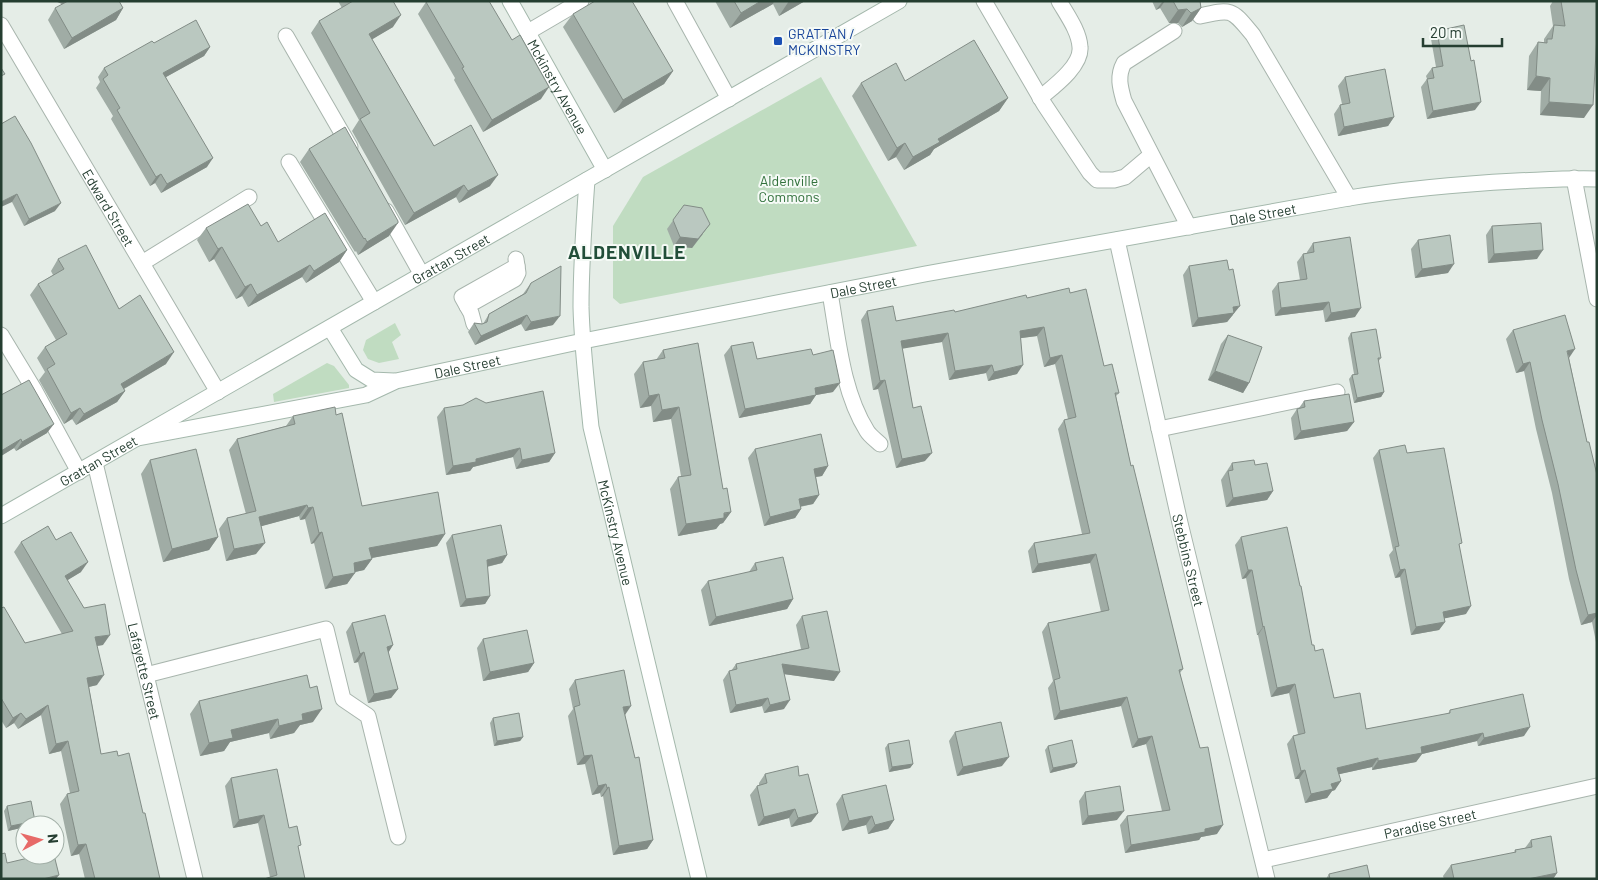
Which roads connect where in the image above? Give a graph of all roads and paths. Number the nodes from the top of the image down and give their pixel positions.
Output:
1 (510, 1) edge
2 (581, 1) edge
3 (675, 1) edge
4 (899, 1) edge
5 (984, 1) edge
6 (1059, 1) edge
7 (1200, 16) edge
8 (1, 25) edge
9 (528, 32) junction
10 (1174, 32) dead end
11 (286, 36) dead end
12 (729, 98) junction
13 (1040, 98) junction
14 (355, 155) edge
15 (1151, 155) junction
16 (289, 162) dead end
17 (605, 170) junction
18 (1574, 178) junction
19 (1597, 179) edge
20 (587, 180) junction
21 (248, 197) dead end
22 (380, 198) edge
23 (1349, 198) junction
24 (1189, 227) junction
25 (1117, 240) junction
26 (516, 261) dead end
27 (142, 263) junction
28 (422, 275) junction
29 (830, 293) junction
30 (1597, 299) edge
31 (374, 302) junction
32 (474, 324) edge
33 (330, 328) junction
34 (1, 335) edge
35 (583, 341) junction
36 (396, 381) junction
37 (218, 392) junction
38 (1336, 392) dead end
39 (1159, 429) junction
40 (138, 438) junction
41 (880, 444) dead end
42 (95, 463) junction
43 (79, 472) junction
44 (1, 516) edge
45 (146, 675) junction
46 (1597, 786) edge
47 (398, 836) dead end
48 (1262, 860) junction
49 (195, 879) edge
50 (699, 879) edge
51 (1267, 879) edge

1 - 9 street, Mckinstry Avenue
2 - 9 street
3 - 12 street
4 - 12 street, Grattan Street
5 - 13 street
6 - 13 street
7 - 23 street
8 - 27 street, Edward Street
9 - 17 street, Mckinstry Avenue
10 - 15 street
11 - 14 street
12 - 17 street, Grattan Street
13 - 15 street
15 - 24 street
16 - 31 street
17 - 20 street, Grattan Street
18 - 19 street, Dale Street
18 - 23 street, Dale Street
18 - 30 street
20 - 28 street, Grattan Street
20 - 35 street, McKinstry Avenue
21 - 27 street
22 - 28 street
23 - 24 street, Dale Street
24 - 25 street, Dale Street
25 - 29 street, Dale Street
25 - 39 street, Stebbins Street
26 - 32 street
27 - 37 street, Edward Street
28 - 31 street, Grattan Street
29 - 35 street, Dale Street
29 - 41 street
31 - 33 street, Grattan Street
33 - 36 street
33 - 37 street, Grattan Street
34 - 43 street
35 - 36 street, Dale Street
35 - 50 street, McKinstry Avenue
36 - 40 street, Dale Street
37 - 40 street, Grattan Street
38 - 39 street
39 - 48 street, Stebbins Street
40 - 42 street, Grattan Street
42 - 43 street, Grattan Street
42 - 45 street, Lafayette Street
43 - 44 street, Grattan Street
45 - 47 street
45 - 49 street, Lafayette Street
46 - 48 street, Paradise Street
48 - 51 street, Stebbins Street

